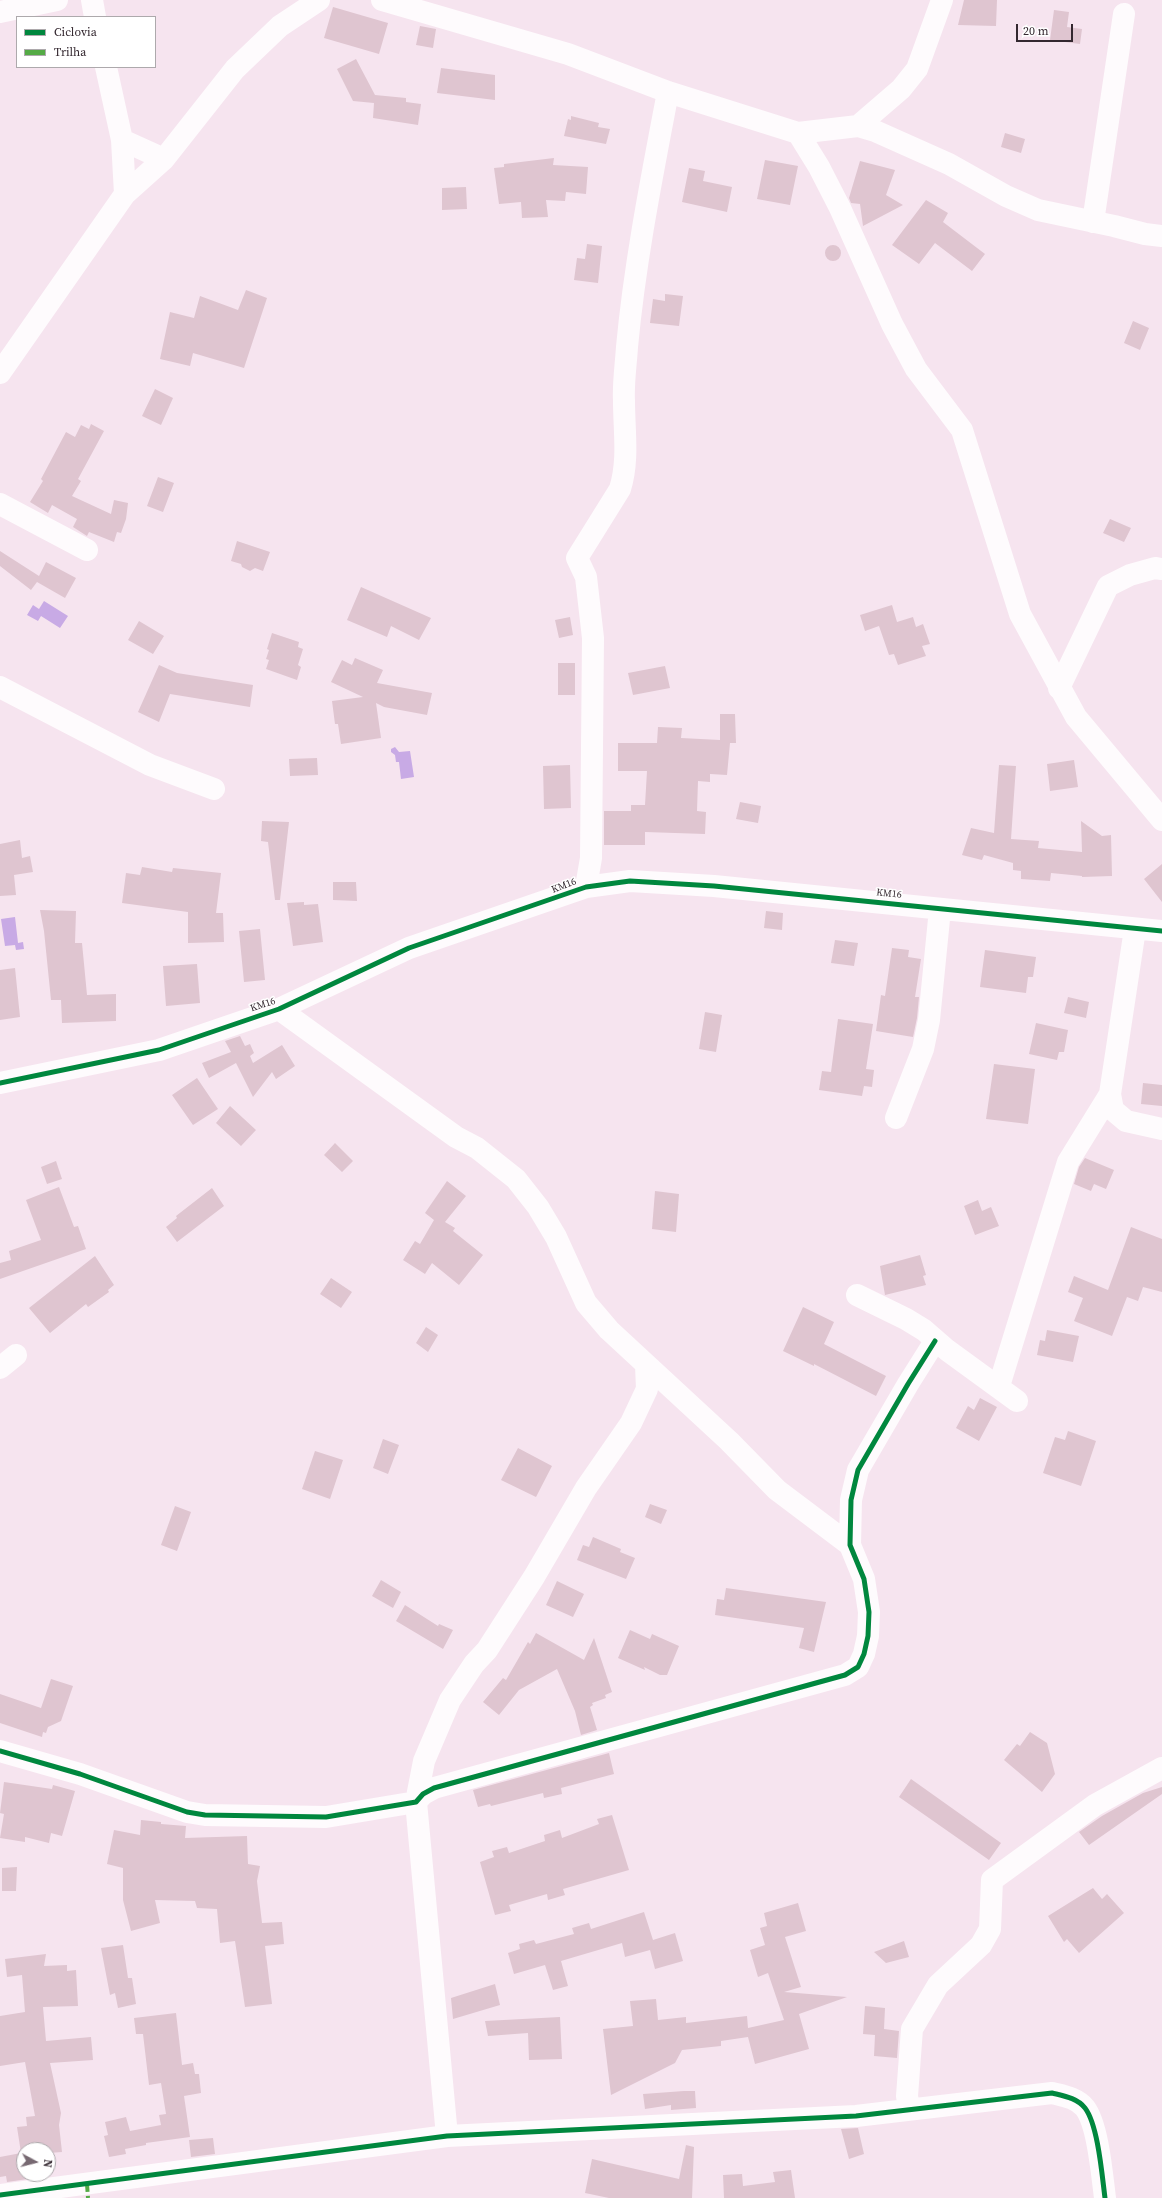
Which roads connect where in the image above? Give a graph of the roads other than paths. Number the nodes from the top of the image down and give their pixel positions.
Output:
1 (57, 0) edge
2 (92, 0) edge
3 (319, 0) edge
4 (382, 0) edge
5 (942, 0) edge
6 (0, 12) edge
7 (1124, 14) dead end
8 (95, 16) edge
9 (106, 68) edge
10 (668, 92) junction
11 (858, 126) junction
12 (828, 131) junction
13 (798, 133) junction
14 (122, 140) junction
15 (164, 159) junction
16 (819, 167) junction
17 (126, 194) junction
18 (1093, 222) junction
19 (1162, 236) edge
20 (0, 373) edge
21 (0, 504) edge
22 (87, 550) dead end
23 (1162, 569) edge
24 (0, 687) edge
25 (1059, 688) junction
26 (214, 789) dead end
27 (1162, 820) edge
28 (586, 887) junction
29 (940, 909) junction
30 (1135, 929) junction
31 (1162, 931) edge
32 (279, 1009) junction
33 (0, 1084) edge
34 (1110, 1094) junction
35 (896, 1118) dead end
36 (1162, 1129) edge
37 (857, 1295) dead end
38 (935, 1341) junction
39 (646, 1365) junction
40 (999, 1386) junction
41 (1017, 1401) dead end
42 (850, 1545) junction
43 (0, 1751) edge
44 (1162, 1768) edge
45 (416, 1802) junction
46 (909, 2108) junction
47 (448, 2136) junction
48 (88, 2191) edge
49 (0, 2195) edge
50 (1105, 2198) edge

1 - 6 street
2 - 8 street
3 - 15 street
4 - 10 street
5 - 11 street
7 - 18 street
9 - 14 street
10 - 13 street
10 - 28 street
11 - 12 street
11 - 18 street
12 - 13 street
12 - 16 street
13 - 16 street
14 - 15 street
14 - 17 street
15 - 17 street
16 - 25 street
17 - 20 street
18 - 19 street
21 - 22 street
23 - 25 street
24 - 26 street
25 - 27 street
28 - 29 street, KM16
28 - 32 street, KM16
29 - 30 street, KM16
29 - 35 street
30 - 31 street, KM16
30 - 34 street
32 - 33 street, KM16
32 - 39 street
34 - 36 street
34 - 40 street
37 - 38 street
38 - 40 street
38 - 42 street
39 - 42 street
39 - 45 street
40 - 41 street
42 - 45 street
43 - 45 street
44 - 46 street
45 - 47 street
46 - 47 street
46 - 50 street
47 - 48 street
48 - 49 street

